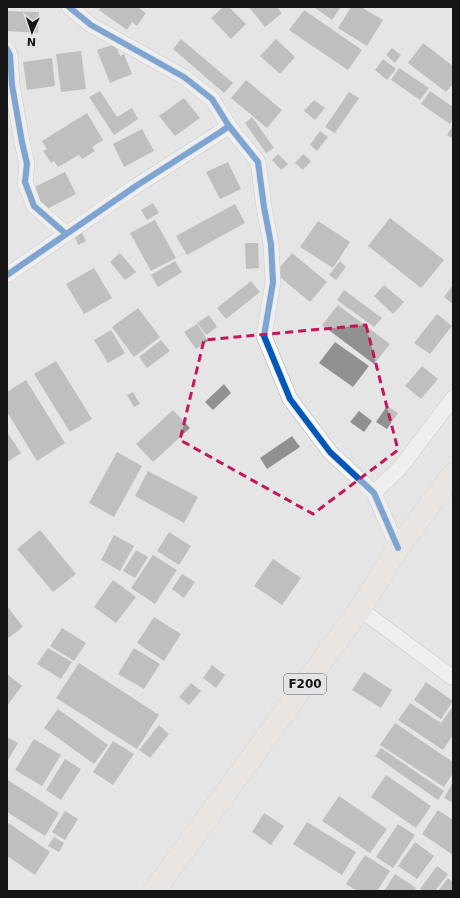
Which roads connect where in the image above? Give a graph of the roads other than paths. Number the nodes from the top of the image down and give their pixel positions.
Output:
1 (69, 7) edge
2 (7, 49) edge
3 (229, 126) junction
4 (66, 234) junction
5 (7, 275) edge
6 (453, 398) edge
7 (453, 474) edge
8 (374, 493) junction
9 (398, 548) junction
10 (360, 609) junction
11 (453, 678) edge
12 (154, 891) edge

1 - 3 street
2 - 4 street
3 - 4 street
3 - 8 street
4 - 5 street
6 - 8 street
7 - 9 main road, F200
8 - 9 street
9 - 10 main road, F200
10 - 11 street
10 - 12 main road, F200

